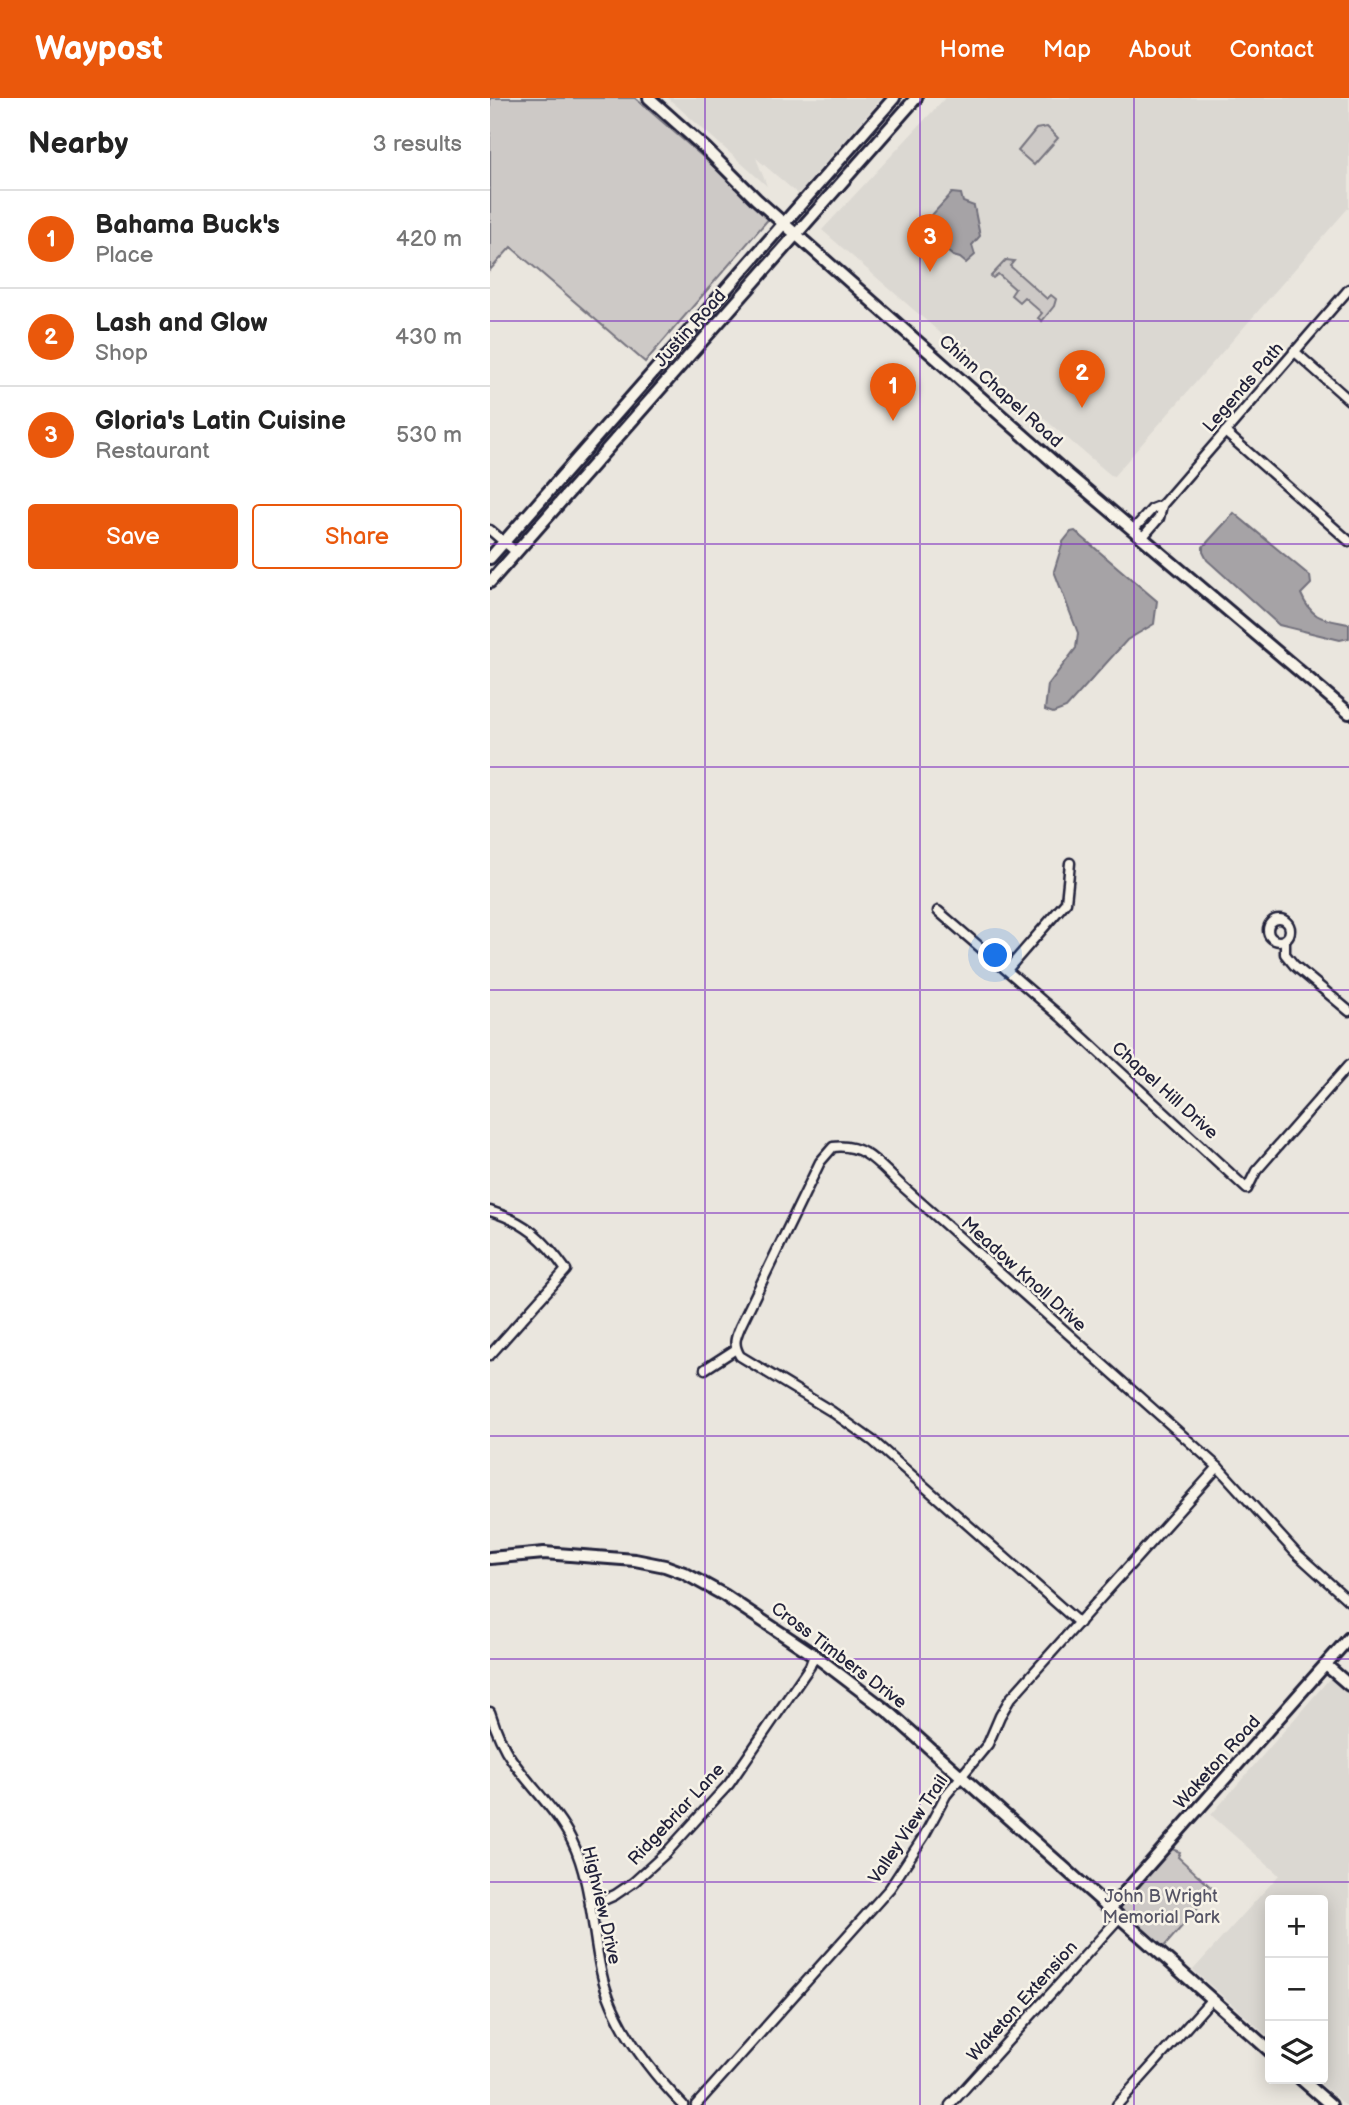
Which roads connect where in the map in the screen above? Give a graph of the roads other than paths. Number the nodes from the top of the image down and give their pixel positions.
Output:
1 (649, 98) edge
2 (894, 98) edge
3 (916, 98) edge
4 (784, 223) junction
5 (797, 234) junction
6 (1349, 289) edge
7 (1294, 351) junction
8 (1349, 400) edge
9 (1225, 432) junction
10 (490, 530) edge
11 (1138, 534) junction
12 (1349, 541) edge
13 (504, 542) junction
14 (516, 552) junction
15 (491, 553) edge
16 (507, 564) junction
17 (490, 582) edge
18 (1337, 701) junction
19 (1349, 707) edge
20 (1349, 713) edge
21 (1070, 863) dead end
22 (938, 911) dead end
23 (1285, 942) dead end
24 (1007, 970) junction
25 (1349, 1011) edge
26 (1349, 1065) edge
27 (490, 1211) edge
28 (736, 1349) junction
29 (490, 1355) edge
30 (705, 1368) dead end
31 (1218, 1466) junction
32 (490, 1559) edge
33 (1349, 1601) edge
34 (1079, 1623) junction
35 (1348, 1643) edge
36 (814, 1655) junction
37 (1326, 1665) junction
38 (1349, 1685) edge
39 (490, 1712) edge
40 (962, 1777) junction
41 (590, 1906) junction
42 (1110, 1909) junction
43 (1119, 1918) junction
44 (1211, 2000) junction
45 (1265, 2047) edge
46 (1307, 2084) edge
47 (683, 2105) edge
48 (696, 2105) edge
49 (950, 2105) edge
50 (1117, 2105) edge
51 (1331, 2105) edge

1 - 4 street, Chinn Chapel Road
2 - 4 street, Justin Road
3 - 5 street, Justin Road
4 - 5 street, Chinn Chapel Road
4 - 13 street, Justin Road
5 - 11 street, Chinn Chapel Road
5 - 14 street, Justin Road
6 - 7 street, Legends Path
7 - 8 street
7 - 9 street, Legends Path
9 - 11 street, Legends Path
9 - 12 street
10 - 13 street
11 - 18 street, Chinn Chapel Road
13 - 14 street
13 - 15 street, Justin Road
14 - 16 street, Justin Road
15 - 16 street
16 - 17 street, Justin Road
18 - 19 street, Chinn Chapel Road
18 - 20 street, Chinn Chapel Road
21 - 24 street
22 - 24 street, Chapel Hill Drive
23 - 25 street
24 - 26 street, Chapel Hill Drive
27 - 29 street
28 - 30 street
28 - 31 street, Meadow Knoll Drive
28 - 34 street
31 - 33 street, Meadow Knoll Drive
31 - 34 street, Valley View Trail
32 - 36 street, Cross Timbers Drive
34 - 40 street, Valley View Trail
35 - 37 street, Waketon Road
36 - 40 street, Cross Timbers Drive
36 - 41 street, Ridgebriar Lane
37 - 38 street
37 - 42 street, Waketon Road
39 - 41 street, Highview Drive
40 - 42 street, Cross Timbers Drive
40 - 48 street, Valley View Trail
41 - 47 street, Highview Drive
42 - 43 street, Cross Timbers Drive
43 - 44 street, Cross Timbers Drive
43 - 49 street, Waketon Extension
44 - 45 street, Cross Timbers Drive
44 - 50 street
46 - 51 street

